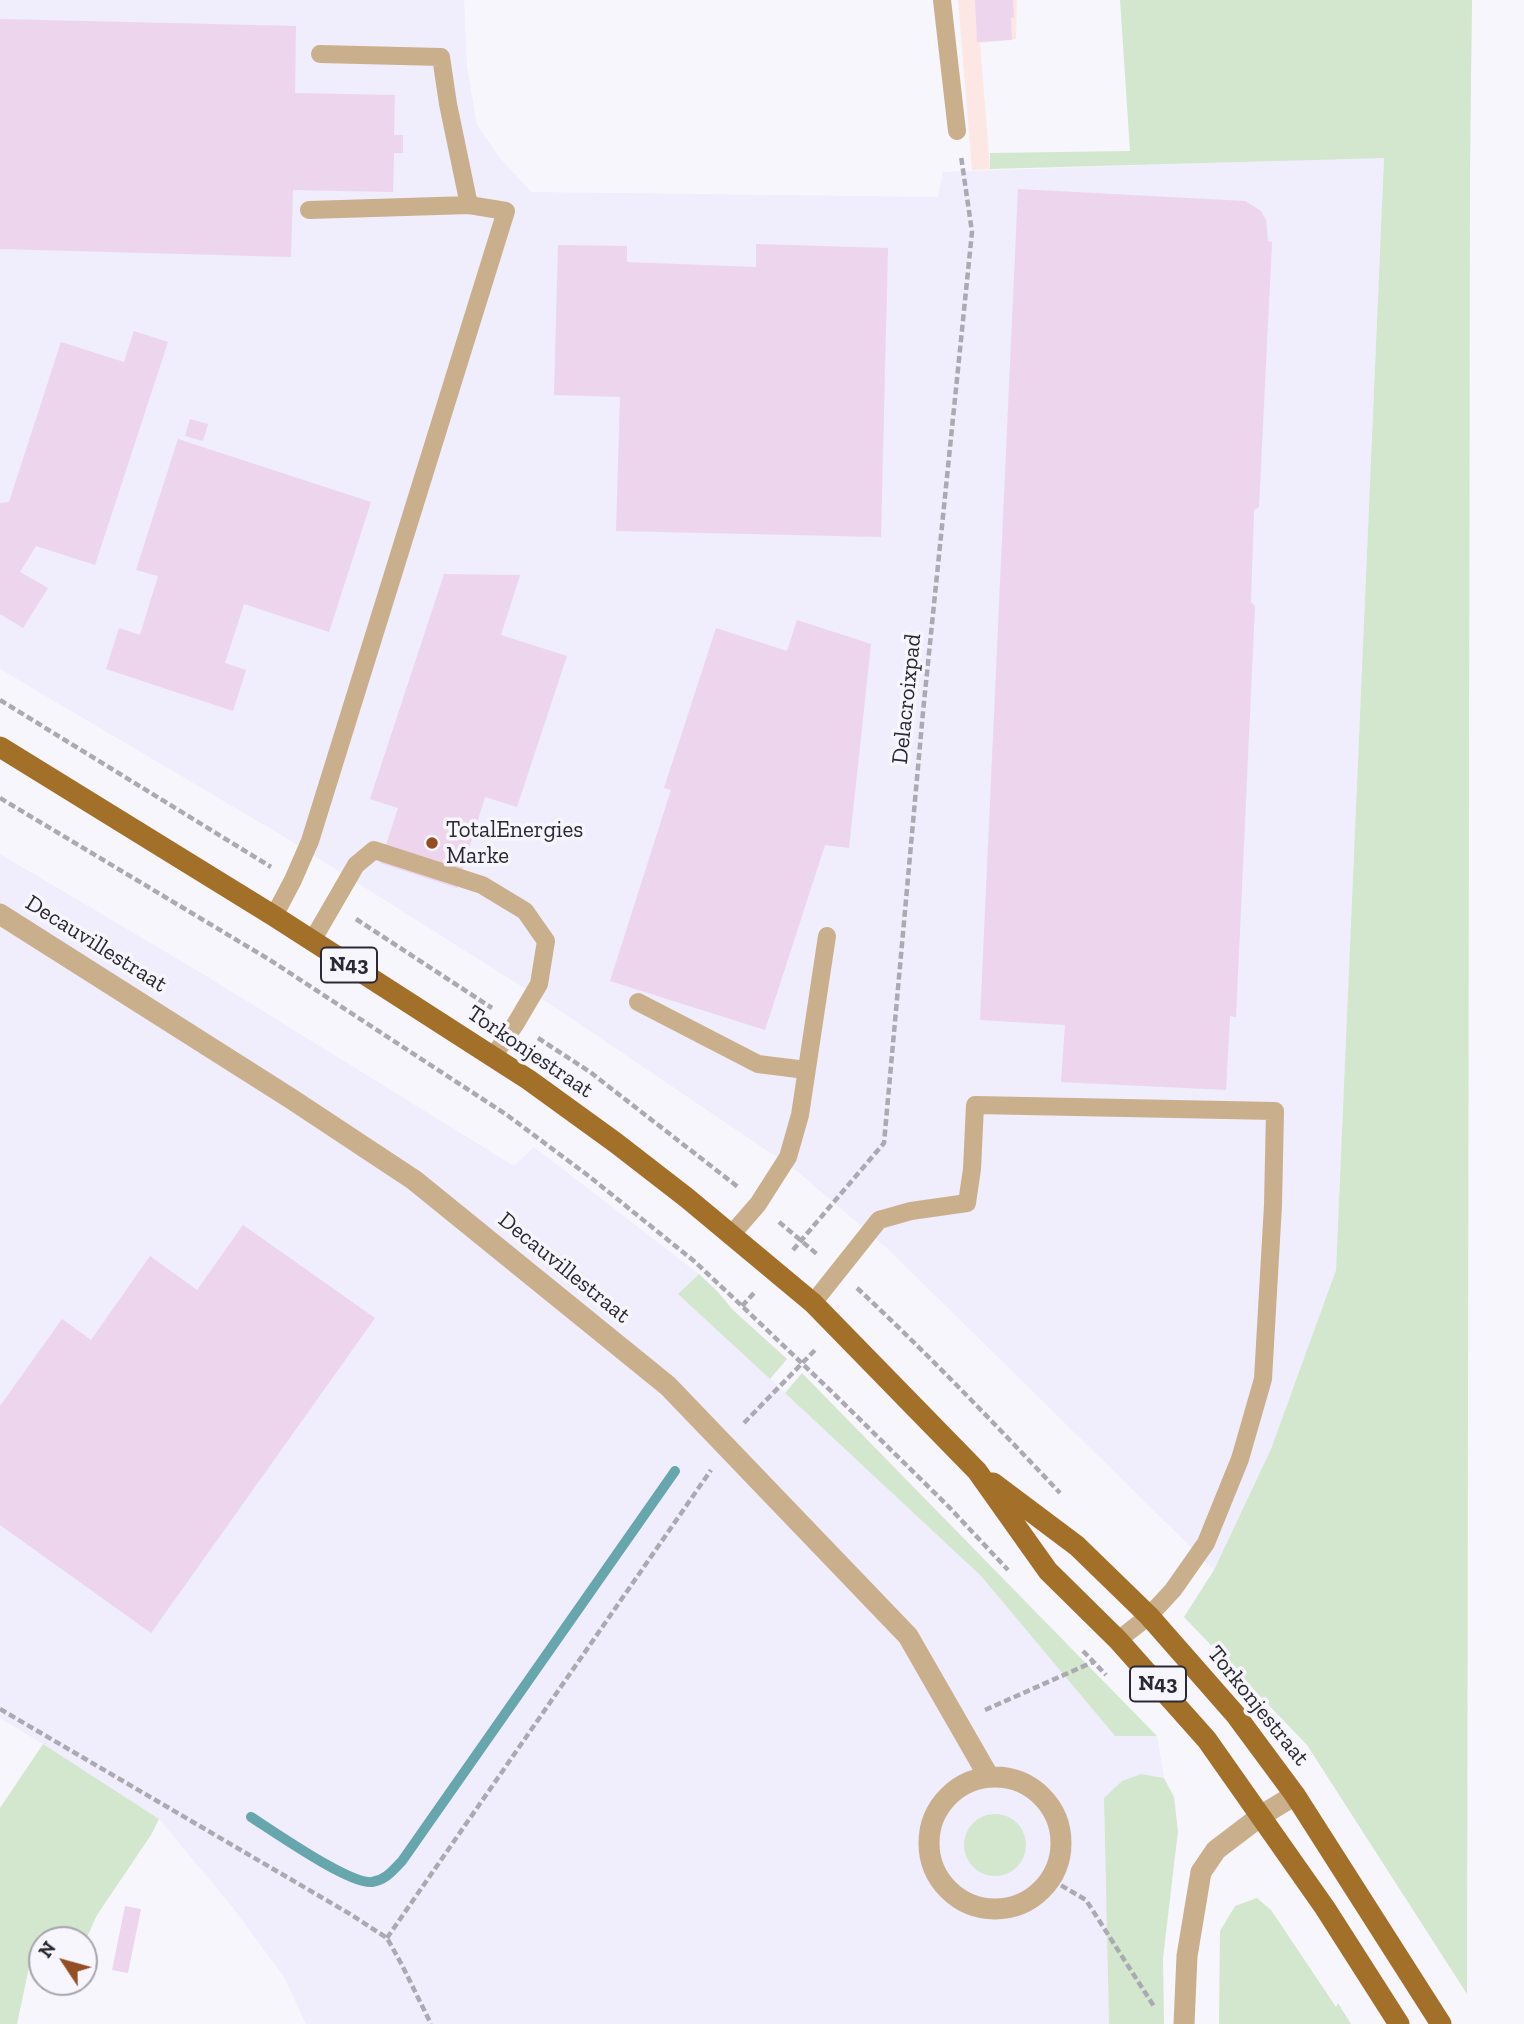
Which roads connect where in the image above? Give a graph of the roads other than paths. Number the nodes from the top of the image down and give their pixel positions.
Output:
1 (942, 0) edge
2 (320, 54) dead end
3 (957, 131) road end
4 (469, 205) junction
5 (309, 210) dead end
6 (0, 747) edge
7 (0, 914) edge
8 (274, 916) junction
9 (827, 936) dead end
10 (312, 941) junction
11 (638, 1002) dead end
12 (493, 1057) junction
13 (806, 1070) junction
14 (731, 1235) junction
15 (813, 1303) junction
16 (977, 1471) junction
17 (1149, 1616) junction
18 (1118, 1640) junction
19 (989, 1777) junction
20 (1295, 1795) junction
21 (1262, 1815) junction
22 (1184, 2024) edge
23 (1399, 2024) edge
24 (1441, 2024) edge

1 - 3 lane
2 - 4 lane
4 - 5 lane
4 - 8 lane
6 - 8 main road, Torkonjestraat / N43
7 - 19 street, Decauvillestraat
8 - 10 main road, Torkonjestraat / N43
9 - 13 lane
10 - 12 main road, Torkonjestraat / N43
10 - 12 lane
11 - 13 lane
12 - 14 main road, Torkonjestraat / N43
13 - 14 lane
14 - 15 main road, Torkonjestraat / N43
15 - 16 main road, Torkonjestraat / N43
15 - 17 lane
16 - 17 main road, Torkonjestraat / N43
16 - 18 main road, Torkonjestraat / N43
17 - 18 lane
17 - 20 main road, Torkonjestraat / N43
18 - 21 main road, Torkonjestraat / N43
19 - 19 street
20 - 21 street
20 - 24 main road, Torkonjestraat / N43
21 - 22 street
21 - 23 main road, Torkonjestraat / N43

